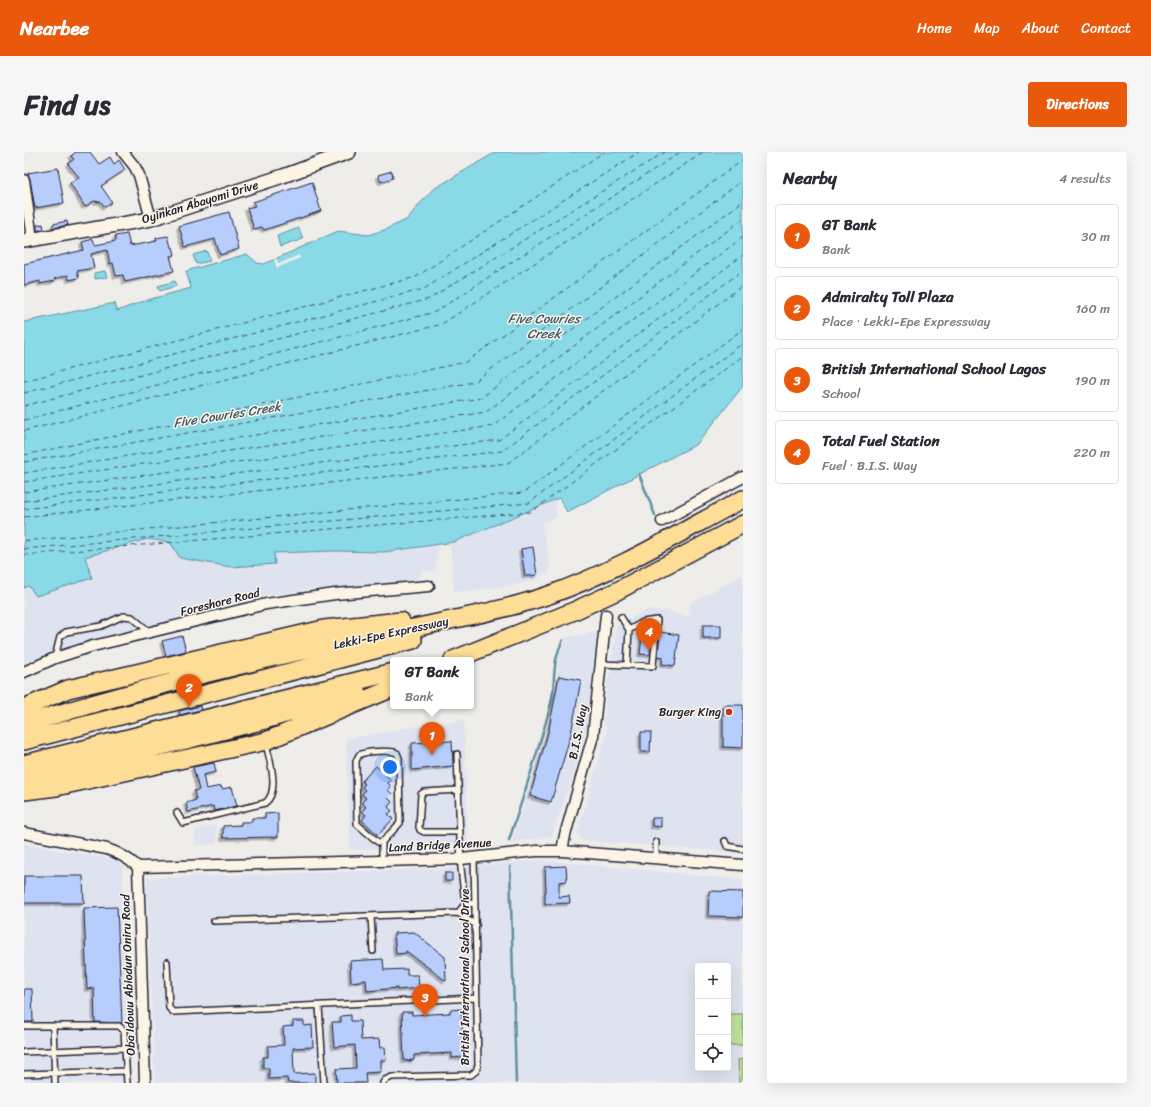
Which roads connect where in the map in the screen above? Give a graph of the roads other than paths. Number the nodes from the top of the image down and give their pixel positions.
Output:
1 (123, 152) edge
2 (349, 152) edge
3 (24, 180) edge
4 (151, 219) junction
5 (28, 240) edge
6 (743, 477) edge
7 (743, 499) edge
8 (662, 521) dead end
9 (743, 524) edge
10 (429, 586) dead end
11 (506, 608) junction
12 (606, 615) dead end
13 (621, 617) dead end
14 (630, 630) junction
15 (148, 633) junction
16 (477, 651) junction
17 (452, 657) edge
18 (461, 657) edge
19 (465, 657) edge
20 (55, 658) junction
21 (342, 658) junction
22 (601, 664) junction
23 (627, 665) junction
24 (24, 672) edge
25 (390, 673) edge
26 (351, 682) junction
27 (390, 682) edge
28 (390, 689) edge
29 (24, 708) edge
30 (24, 724) edge
31 (24, 741) edge
32 (266, 741) junction
33 (457, 754) dead end
34 (24, 764) edge
35 (24, 777) edge
36 (458, 790) junction
37 (24, 791) edge
38 (177, 813) dead end
39 (460, 832) junction
40 (24, 833) edge
41 (725, 841) dead end
42 (382, 842) junction
43 (656, 842) dead end
44 (743, 849) edge
45 (562, 851) junction
46 (474, 858) junction
47 (656, 858) junction
48 (461, 859) junction
49 (382, 861) junction
50 (743, 865) edge
51 (138, 867) junction
52 (475, 903) junction
53 (465, 904) junction
54 (458, 913) junction
55 (371, 916) junction
56 (214, 921) dead end
57 (476, 925) junction
58 (373, 952) dead end
59 (167, 962) dead end
60 (476, 998) junction
61 (319, 1006) junction
62 (24, 1026) edge
63 (52, 1026) junction
64 (125, 1048) junction
65 (54, 1050) junction
66 (24, 1052) edge
67 (126, 1071) junction
68 (54, 1073) junction
69 (24, 1074) edge
70 (407, 1077) junction
71 (54, 1083) edge
72 (127, 1083) edge
73 (145, 1083) edge
74 (324, 1083) edge
75 (383, 1083) edge
76 (407, 1083) edge

1 - 4 street
2 - 4 street, Oyinkan Abayomi Drive
3 - 5 street
4 - 5 street, Oyinkan Abayomi Drive
6 - 8 street
7 - 11 highway, Lekki-Epe Expressway
9 - 16 highway
10 - 15 street, Foreshore Road
11 - 21 highway
11 - 29 highway
11 - 30 highway, Lekki-Epe Expressway
12 - 22 street, B.I.S. Way
13 - 14 lane
14 - 23 lane
14 - 23 lane
15 - 20 street, Foreshore Road
15 - 20 lane
16 - 17 highway
16 - 18 highway
16 - 19 highway
20 - 24 street, Foreshore Road
21 - 26 highway
21 - 31 highway
22 - 23 lane
22 - 45 street, B.I.S. Way
25 - 26 highway
26 - 34 highway
27 - 35 highway
28 - 32 highway
32 - 37 highway
32 - 38 lane
33 - 36 lane
36 - 39 lane
36 - 39 lane
39 - 48 lane
40 - 51 street
41 - 44 lane
42 - 42 lane
42 - 49 lane
43 - 47 lane
45 - 46 street, Land Bridge Avenue
45 - 47 street, Land Bridge Avenue
46 - 48 street, Land Bridge Avenue
46 - 52 lane, British International School Drive
47 - 50 street, Land Bridge Avenue
48 - 49 street, Land Bridge Avenue
48 - 53 lane
49 - 51 street, Land Bridge Avenue
51 - 73 street, Oba Idowu Abiodun Oniru Road
52 - 53 lane
52 - 57 lane, British International School Drive
53 - 54 lane
54 - 55 lane
54 - 57 lane
55 - 56 lane
55 - 58 lane
57 - 60 lane, British International School Drive
59 - 61 lane
60 - 61 lane
60 - 70 lane, British International School Drive
61 - 74 lane
62 - 63 lane
63 - 64 lane
63 - 65 lane
64 - 65 lane
64 - 67 lane
65 - 66 lane
65 - 68 lane
67 - 68 lane
67 - 72 lane
68 - 69 lane
68 - 71 lane
70 - 75 lane, British International School Drive
70 - 76 lane

